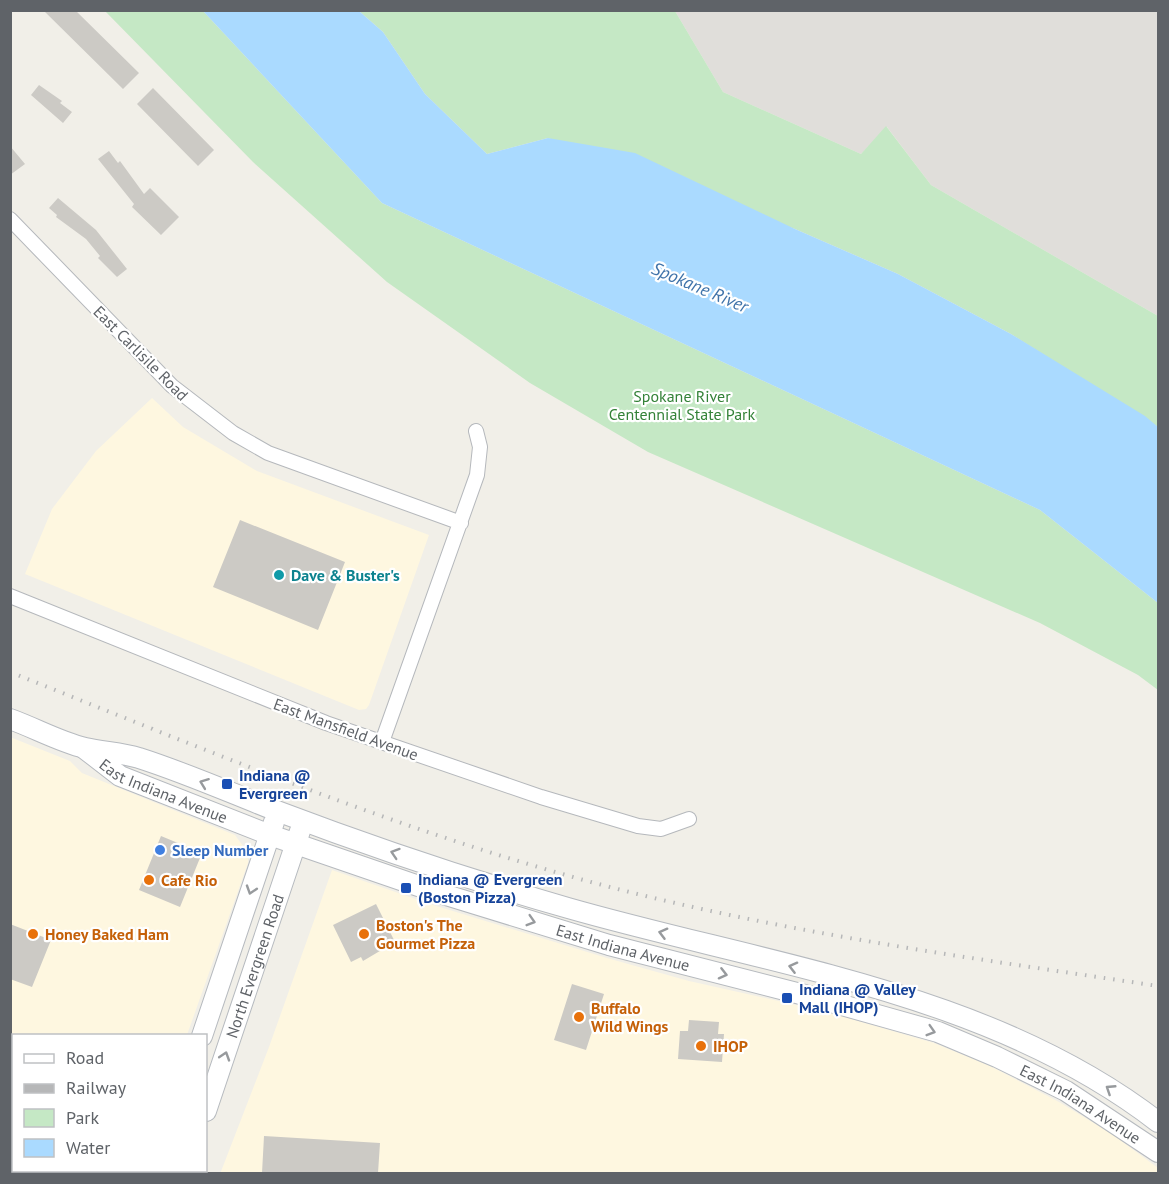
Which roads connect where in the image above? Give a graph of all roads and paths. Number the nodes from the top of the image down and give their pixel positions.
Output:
1 (10, 219) edge
2 (476, 431) dead end
3 (461, 523) junction
4 (10, 596) edge
5 (10, 719) edge
6 (382, 742) junction
7 (83, 748) junction
8 (278, 811) junction
9 (689, 819) dead end
10 (304, 820) junction
11 (270, 835) junction
12 (296, 844) junction
13 (202, 1034) edge
14 (207, 1108) edge
15 (1158, 1122) edge
16 (1158, 1152) edge

1 - 3 street, East Carlisile Road
2 - 3 street
3 - 6 street
4 - 6 street, East Mansfield Avenue
5 - 7 main road, East Indiana Avenue
6 - 9 street, East Mansfield Avenue
8 -> 7 main road, East Indiana Avenue
7 - 11 main road, East Indiana Avenue
8 - 10 main road, East Indiana Avenue
8 - 11 main road, North Evergreen Road
10 - 12 main road, North Evergreen Road
15 -> 10 main road, East Indiana Avenue
11 - 12 main road, East Indiana Avenue
11 -> 13 main road, North Evergreen Road
14 -> 12 main road, North Evergreen Road
12 -> 16 main road, East Indiana Avenue

